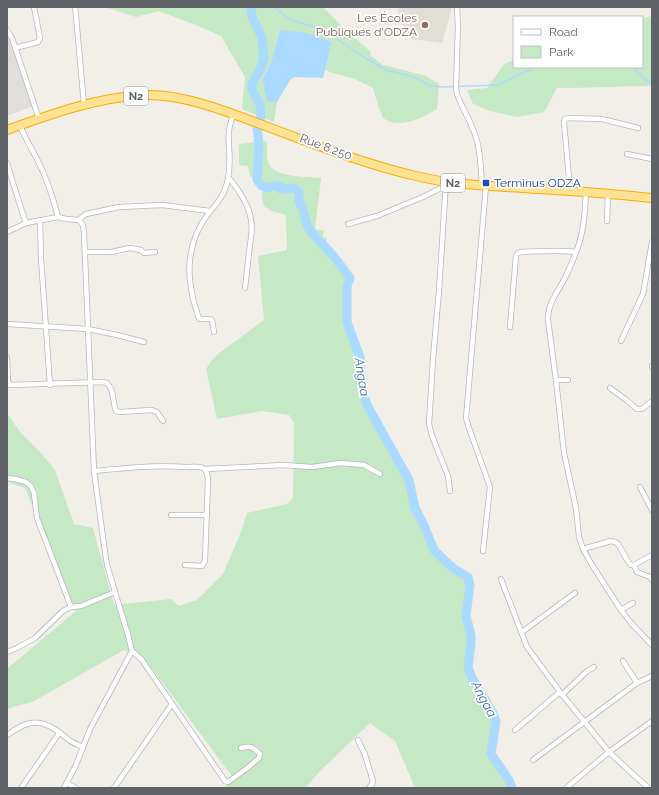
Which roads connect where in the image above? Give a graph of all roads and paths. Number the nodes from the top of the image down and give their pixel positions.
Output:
1 (34, 7) edge
2 (75, 7) edge
3 (457, 7) edge
4 (7, 30) edge
5 (15, 48) junction
6 (84, 105) junction
7 (233, 114) junction
8 (39, 119) junction
9 (20, 126) junction
10 (638, 128) dead end
11 (7, 130) edge
12 (627, 154) dead end
13 (652, 159) edge
14 (7, 163) edge
15 (228, 177) junction
16 (446, 184) junction
17 (484, 186) junction
18 (570, 190) junction
19 (586, 191) junction
20 (608, 194) junction
21 (652, 198) edge
22 (210, 211) junction
23 (58, 217) junction
24 (40, 220) junction
25 (79, 220) junction
26 (607, 221) dead end
27 (26, 223) junction
28 (348, 224) dead end
29 (7, 232) edge
30 (652, 242) edge
31 (85, 252) junction
32 (155, 252) dead end
33 (576, 252) junction
34 (245, 288) dead end
35 (7, 324) edge
36 (46, 327) junction
37 (510, 327) dead end
38 (88, 329) junction
39 (214, 332) dead end
40 (621, 341) dead end
41 (144, 342) dead end
42 (7, 358) edge
43 (556, 380) junction
44 (568, 380) dead end
45 (90, 383) junction
46 (50, 385) junction
47 (610, 388) dead end
48 (652, 401) edge
49 (163, 421) dead end
50 (205, 469) junction
51 (94, 471) junction
52 (380, 474) dead end
53 (7, 478) edge
54 (640, 487) dead end
55 (450, 491) dead end
56 (652, 510) edge
57 (171, 515) dead end
58 (207, 515) junction
59 (583, 549) junction
60 (484, 551) dead end
61 (652, 555) edge
62 (185, 565) dead end
63 (634, 565) junction
64 (502, 579) dead end
65 (652, 580) edge
66 (115, 592) junction
67 (575, 593) dead end
68 (633, 603) dead end
69 (71, 607) junction
70 (621, 610) junction
71 (522, 632) junction
72 (652, 645) edge
73 (132, 651) junction
74 (7, 652) edge
75 (623, 661) dead end
76 (594, 667) dead end
77 (652, 676) edge
78 (637, 683) junction
79 (561, 693) junction
80 (172, 704) junction
81 (585, 721) junction
82 (652, 721) edge
83 (515, 730) dead end
84 (60, 732) junction
85 (7, 734) edge
86 (358, 740) dead end
87 (83, 747) junction
88 (241, 748) dead end
89 (609, 752) junction
90 (533, 760) dead end
91 (67, 783) junction
92 (21, 788) edge
93 (64, 788) edge
94 (76, 788) edge
95 (114, 788) edge
96 (369, 788) edge
97 (566, 788) edge
98 (649, 788) edge

1 - 5 street
2 - 6 street
3 - 17 street
4 - 5 street
5 - 8 street
6 - 7 highway, Rue 8.250 / N2
6 - 8 highway, Rue 8.250 / N2
7 - 15 street
7 - 16 highway, Rue 8.250 / N2
8 - 9 highway, Rue 8.250 / N2
9 - 11 highway, Rue 8.250 / N2
9 - 23 street
10 - 18 street
12 - 13 street
14 - 27 street
15 - 22 street
15 - 34 street
16 - 17 highway, Rue 8.250 / N2
16 - 28 street
16 - 55 street
17 - 18 highway, Rue 8.250 / N2
17 - 60 street
18 - 19 highway, Rue 8.250 / N2
19 - 20 highway, Rue 8.250 / N2
19 - 33 street
20 - 21 highway, Rue 8.250 / N2
20 - 26 street
22 - 25 street
22 - 39 street
23 - 24 street
23 - 25 street
24 - 27 street
24 - 36 street
25 - 31 street
27 - 29 street
30 - 40 street
31 - 32 street
31 - 38 street
33 - 37 street
33 - 43 street
35 - 36 street
36 - 38 street
36 - 46 street
38 - 41 street
38 - 45 street
42 - 46 street
43 - 44 street
43 - 59 street
45 - 46 street
45 - 49 street
45 - 51 street
47 - 48 street
50 - 51 street
50 - 52 street
50 - 58 street
51 - 66 street
53 - 69 street
54 - 56 street
57 - 58 street
58 - 62 street
59 - 63 street
59 - 70 street
61 - 63 street
63 - 65 street
64 - 71 street
66 - 69 street
66 - 73 street
67 - 71 street
68 - 70 street
69 - 74 street
70 - 72 street
71 - 79 street
73 - 80 street
73 - 87 street
75 - 78 street
76 - 79 street
77 - 78 street
78 - 81 street
79 - 81 street
79 - 83 street
80 - 88 street
80 - 95 street
81 - 89 street
81 - 90 street
82 - 89 street
84 - 85 street
84 - 87 street
84 - 92 street
86 - 96 street
87 - 91 street
89 - 97 street
89 - 98 street
91 - 93 street
91 - 94 street

